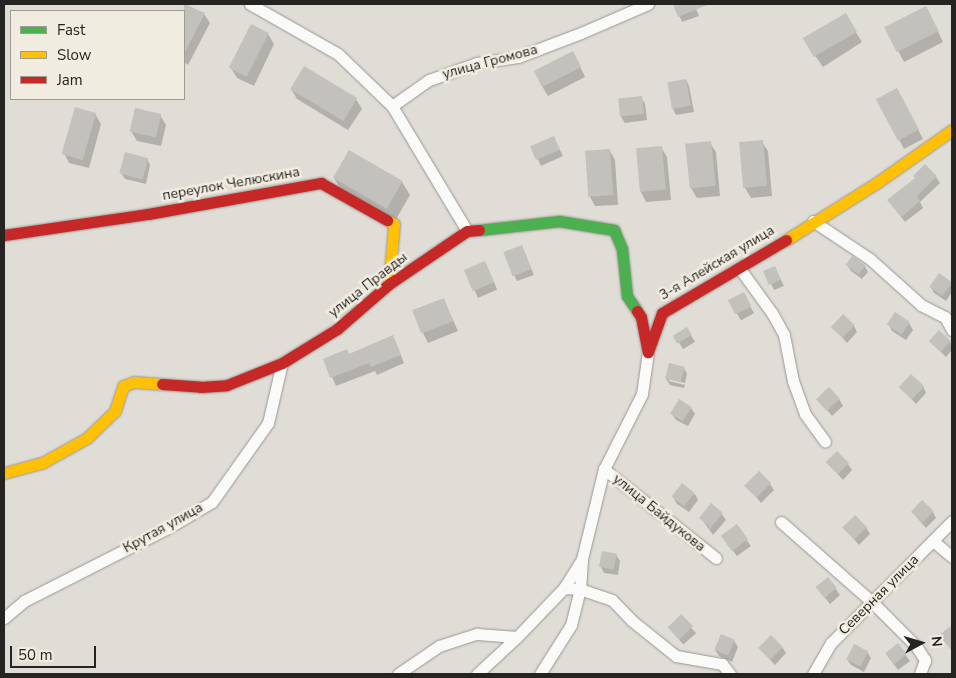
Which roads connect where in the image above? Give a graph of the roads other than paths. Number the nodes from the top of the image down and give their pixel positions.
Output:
1 (250, 4) edge
2 (648, 4) edge
3 (392, 106) junction
4 (952, 130) edge
5 (813, 221) junction
6 (467, 231) junction
7 (4, 235) edge
8 (740, 269) junction
9 (389, 284) junction
10 (949, 312) edge
11 (952, 330) edge
12 (648, 352) junction
13 (282, 363) junction
14 (825, 442) dead end
15 (604, 469) junction
16 (6, 473) edge
17 (952, 521) edge
18 (781, 522) dead end
19 (933, 541) junction
20 (952, 557) edge
21 (716, 558) dead end
22 (582, 559) junction
23 (564, 588) junction
24 (580, 589) junction
25 (872, 602) junction
26 (4, 618) edge
27 (517, 637) junction
28 (398, 674) edge
29 (477, 674) edge
30 (540, 674) edge
31 (730, 674) edge
32 (813, 674) edge
33 (920, 674) edge

1 - 3 street
2 - 3 street, улица Громова
3 - 6 street
4 - 5 street, 3-я Алейская улица
5 - 8 street, 3-я Алейская улица
5 - 10 street
6 - 9 street, улица Правды
6 - 12 street
7 - 9 street, переулок Челюскина
8 - 12 street, 3-я Алейская улица
8 - 14 street
9 - 13 street, улица Правды
10 - 11 street
12 - 15 street
13 - 16 street, улица Правды
13 - 26 street, Крутая улица
15 - 21 street, улица Байдукова
15 - 22 street, улица Байдукова
17 - 19 street, Северная улица
18 - 25 street
19 - 20 street
19 - 25 street, Северная улица
22 - 23 street
22 - 24 street, улица Байдукова
23 - 24 street
23 - 27 street
24 - 30 street, улица Байдукова
24 - 31 street
25 - 32 street, Северная улица
25 - 33 street
27 - 28 street
27 - 29 street

